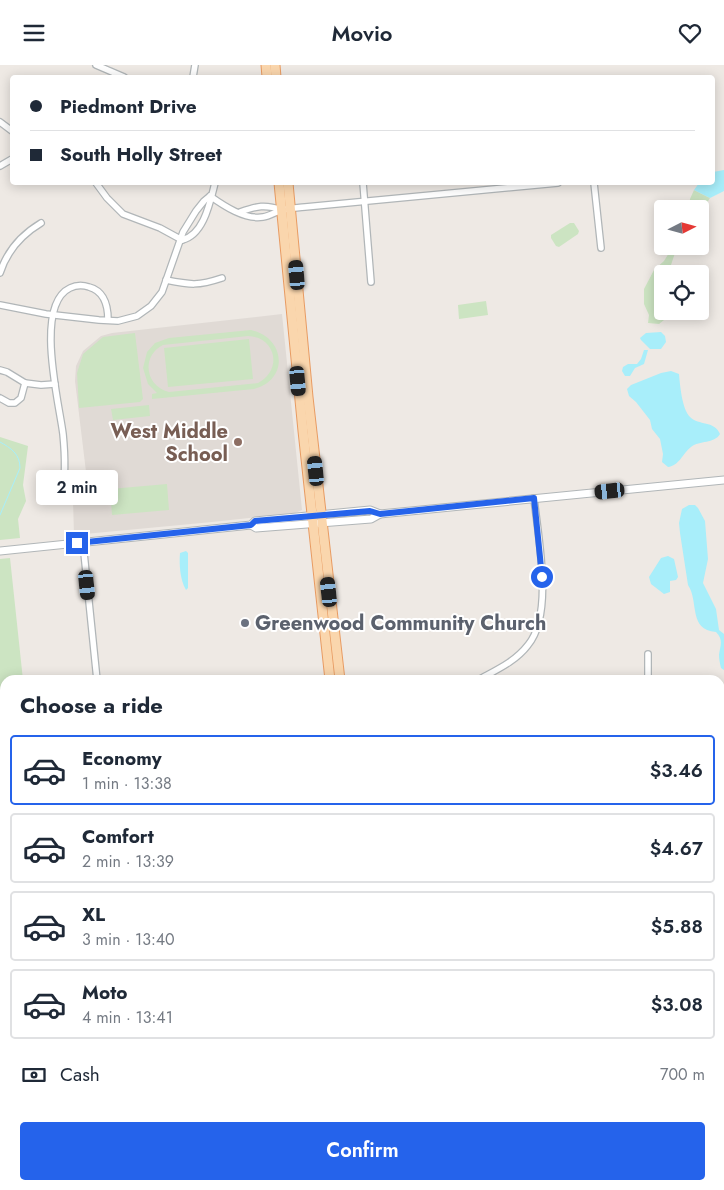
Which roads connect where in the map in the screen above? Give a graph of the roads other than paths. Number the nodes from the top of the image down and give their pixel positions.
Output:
1 (96, 65) edge
2 (119, 75) edge
3 (97, 185) edge
4 (214, 185) edge
5 (280, 185) edge
6 (288, 185) edge
7 (363, 185) edge
8 (537, 185) edge
9 (594, 185) edge
10 (210, 196) junction
11 (365, 201) junction
12 (286, 210) junction
13 (240, 213) junction
14 (41, 223) dead end
15 (182, 240) junction
16 (601, 248) dead end
17 (0, 273) edge
18 (222, 278) dead end
19 (166, 280) junction
20 (371, 282) dead end
21 (0, 305) edge
22 (54, 315) junction
23 (108, 321) junction
24 (0, 371) edge
25 (25, 383) junction
26 (55, 384) junction
27 (0, 397) edge
28 (724, 480) edge
29 (62, 495) dead end
30 (534, 498) junction
31 (317, 519) junction
32 (83, 543) junction
33 (0, 551) edge
34 (648, 654) dead end
35 (96, 675) edge
36 (330, 675) edge
37 (339, 675) edge
38 (487, 675) edge
39 (648, 675) edge

1 - 2 street
3 - 15 street
4 - 10 street
5 - 12 main road
6 - 12 main road
7 - 11 street
8 - 11 street
9 - 16 street
10 - 13 street
10 - 15 street
10 - 15 street
11 - 12 street
11 - 20 street
12 - 13 street
12 - 13 street
12 - 31 main road
14 - 17 street
15 - 19 street
18 - 19 street
19 - 23 street
21 - 22 street
22 - 23 street
22 - 23 street
22 - 26 street
24 - 25 street
25 - 26 street
25 - 27 street
26 - 29 street
28 - 30 street
30 - 31 street
30 - 38 street
31 - 32 street
31 - 36 main road
31 - 37 main road
32 - 33 street
32 - 35 street
34 - 39 street

